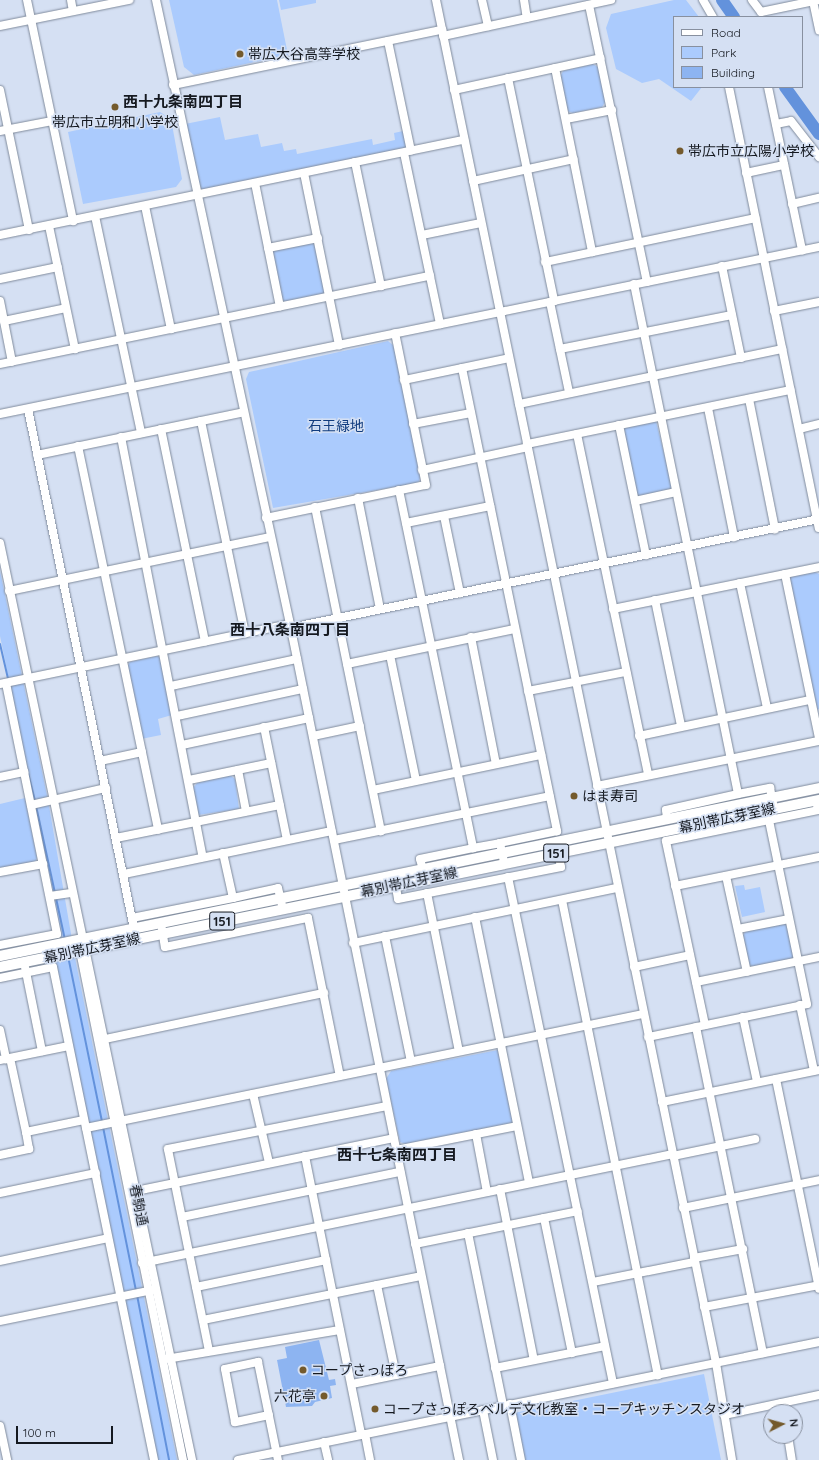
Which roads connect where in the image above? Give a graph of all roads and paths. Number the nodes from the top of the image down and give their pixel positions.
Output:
1 (27, 0) edge
2 (71, 0) edge
3 (129, 0) edge
4 (156, 0) edge
5 (436, 0) edge
6 (482, 0) edge
7 (524, 0) edge
8 (565, 0) edge
9 (607, 0) edge
10 (703, 0) edge
11 (752, 0) edge
12 (816, 1) edge
13 (113, 2) edge
14 (589, 5) junction
15 (567, 9) junction
16 (73, 11) junction
17 (712, 16) edge
18 (527, 18) junction
19 (31, 20) junction
20 (0, 26) edge
21 (488, 26) junction
22 (819, 30) edge
23 (443, 33) junction
24 (388, 41) junction
25 (601, 58) junction
26 (555, 68) junction
27 (508, 78) junction
28 (173, 85) junction
29 (729, 88) edge
30 (768, 88) edge
31 (0, 90) edge
32 (454, 90) junction
33 (612, 110) junction
34 (566, 119) junction
35 (52, 121) junction
36 (776, 124) junction
37 (4, 131) edge
38 (464, 140) junction
39 (408, 152) junction
40 (819, 157) edge
41 (574, 159) junction
42 (355, 162) junction
43 (784, 165) junction
44 (526, 169) junction
45 (304, 173) junction
46 (746, 173) junction
47 (473, 181) junction
48 (254, 183) junction
49 (196, 195) junction
50 (819, 198) edge
51 (792, 204) junction
52 (145, 206) junction
53 (95, 216) junction
54 (755, 218) junction
55 (73, 221) junction
56 (481, 223) junction
57 (50, 226) junction
58 (29, 230) junction
59 (0, 235) edge
60 (422, 235) junction
61 (318, 238) junction
62 (638, 242) junction
63 (819, 247) edge
64 (268, 248) junction
65 (802, 250) junction
66 (592, 252) junction
67 (764, 258) junction
68 (545, 262) junction
69 (722, 266) junction
70 (58, 267) junction
71 (430, 276) junction
72 (0, 279) edge
73 (647, 282) junction
74 (634, 284) junction
75 (381, 286) junction
76 (330, 297) junction
77 (0, 301) edge
78 (552, 301) junction
79 (819, 302) edge
80 (280, 307) junction
81 (66, 308) junction
82 (774, 311) junction
83 (500, 312) junction
84 (732, 316) junction
85 (225, 318) junction
86 (4, 321) junction
87 (440, 324) junction
88 (171, 329) junction
89 (644, 332) junction
90 (395, 333) junction
91 (121, 339) junction
92 (339, 345) junction
93 (75, 349) junction
94 (560, 349) junction
95 (782, 349) junction
96 (509, 358) junction
97 (741, 358) junction
98 (12, 362) junction
99 (0, 364) edge
100 (235, 366) junction
101 (462, 368) junction
102 (653, 376) junction
103 (404, 380) junction
104 (131, 387) junction
105 (791, 390) junction
106 (569, 392) junction
107 (749, 399) junction
108 (519, 404) junction
109 (708, 408) junction
110 (28, 409) junction
111 (244, 412) junction
112 (471, 413) junction
113 (0, 414) edge
114 (661, 417) junction
115 (201, 421) junction
116 (413, 424) junction
117 (819, 424) edge
118 (619, 425) junction
119 (161, 429) junction
120 (799, 429) junction
121 (142, 433) junction
122 (577, 434) junction
123 (121, 437) junction
124 (78, 446) junction
125 (527, 446) junction
126 (37, 455) junction
127 (480, 457) junction
128 (422, 470) junction
129 (399, 490) junction
130 (676, 492) junction
131 (358, 498) junction
132 (635, 501) junction
133 (490, 506) junction
134 (314, 507) junction
135 (444, 516) junction
136 (266, 518) junction
137 (818, 522) edge
138 (406, 523) junction
139 (775, 529) junction
140 (270, 537) junction
141 (734, 537) junction
142 (0, 543) edge
143 (226, 546) junction
144 (687, 547) junction
145 (187, 554) junction
146 (646, 555) junction
147 (146, 562) junction
148 (603, 563) junction
149 (819, 567) edge
150 (104, 571) junction
151 (553, 574) junction
152 (785, 574) junction
153 (63, 580) junction
154 (506, 583) junction
155 (740, 583) junction
156 (9, 591) junction
157 (697, 592) junction
158 (460, 593) junction
159 (655, 600) junction
160 (421, 601) junction
161 (613, 608) junction
162 (380, 609) junction
163 (337, 618) junction
164 (290, 626) junction
165 (514, 629) junction
166 (245, 633) junction
167 (471, 638) junction
168 (205, 641) junction
169 (431, 645) junction
170 (164, 649) junction
171 (390, 655) junction
172 (122, 657) junction
173 (297, 659) junction
174 (347, 664) junction
175 (81, 666) junction
176 (626, 672) junction
177 (27, 678) junction
178 (576, 682) junction
179 (3, 684) edge
180 (171, 686) junction
181 (303, 689) junction
182 (528, 691) junction
183 (810, 700) junction
184 (767, 708) junction
185 (177, 716) junction
186 (309, 718) junction
187 (723, 718) junction
188 (360, 726) junction
189 (681, 726) junction
190 (264, 727) junction
191 (313, 736) junction
192 (639, 736) junction
193 (819, 740) edge
194 (182, 745) junction
195 (142, 752) junction
196 (541, 755) junction
197 (731, 759) junction
198 (100, 761) junction
199 (271, 763) junction
200 (496, 764) junction
201 (238, 770) junction
202 (24, 772) junction
203 (457, 772) junction
204 (648, 775) junction
205 (0, 777) edge
206 (188, 780) junction
207 (416, 780) junction
208 (597, 786) junction
209 (106, 788) junction
210 (819, 788) edge
211 (373, 790) junction
212 (738, 794) junction
213 (550, 796) junction
214 (772, 798) junction
215 (52, 800) junction
216 (818, 800) edge
217 (31, 805) junction
218 (280, 805) junction
219 (774, 808) junction
220 (246, 811) junction
221 (466, 813) junction
222 (693, 814) junction
223 (667, 819) junction
224 (769, 820) junction
225 (196, 822) junction
226 (158, 830) junction
227 (697, 830) junction
228 (332, 831) junction
229 (381, 831) junction
230 (606, 831) junction
231 (116, 838) junction
232 (287, 840) junction
233 (334, 840) junction
234 (500, 843) junction
235 (609, 843) junction
236 (473, 848) junction
237 (223, 853) junction
238 (558, 853) junction
239 (203, 857) junction
240 (819, 857) edge
241 (503, 858) junction
242 (43, 864) junction
243 (778, 866) junction
244 (423, 870) junction
245 (0, 872) edge
246 (124, 874) junction
247 (726, 876) junction
248 (508, 877) junction
249 (395, 880) junction
250 (675, 886) junction
251 (617, 888) junction
252 (344, 891) junction
253 (71, 892) junction
254 (427, 893) junction
255 (50, 896) junction
256 (233, 898) junction
257 (562, 900) junction
258 (281, 904) junction
259 (514, 909) junction
260 (254, 915) junction
261 (475, 917) junction
262 (132, 918) junction
263 (789, 919) junction
264 (434, 926) junction
265 (257, 928) junction
266 (134, 929) junction
267 (161, 929) junction
268 (738, 929) junction
269 (385, 936) junction
270 (81, 939) junction
271 (353, 942) junction
272 (0, 945) edge
273 (21, 946) junction
274 (83, 950) junction
275 (690, 955) junction
276 (0, 956) edge
277 (819, 957) edge
278 (798, 962) junction
279 (0, 967) edge
280 (25, 967) junction
281 (634, 967) junction
282 (747, 972) junction
283 (0, 978) edge
284 (696, 982) junction
285 (324, 993) junction
286 (800, 1005) junction
287 (643, 1014) junction
288 (743, 1017) junction
289 (588, 1025) junction
290 (705, 1025) junction
291 (696, 1027) junction
292 (0, 1030) edge
293 (540, 1035) junction
294 (648, 1037) junction
295 (105, 1039) junction
296 (500, 1043) junction
297 (69, 1046) junction
298 (42, 1051) junction
299 (459, 1051) junction
300 (5, 1059) edge
301 (411, 1061) junction
302 (379, 1068) junction
303 (817, 1070) edge
304 (340, 1076) junction
305 (776, 1079) junction
306 (757, 1082) junction
307 (709, 1092) junction
308 (253, 1094) junction
309 (662, 1102) junction
310 (387, 1106) junction
311 (122, 1120) junction
312 (113, 1122) junction
313 (85, 1124) junction
314 (517, 1126) junction
315 (261, 1131) junction
316 (26, 1132) junction
317 (476, 1134) junction
318 (393, 1138) junction
319 (755, 1139) dead end
320 (721, 1146) junction
321 (396, 1150) junction
322 (0, 1155) edge
323 (673, 1155) junction
324 (305, 1156) junction
325 (268, 1163) junction
326 (615, 1166) junction
327 (400, 1172) junction
328 (96, 1173) junction
329 (570, 1175) junction
330 (819, 1180) edge
331 (175, 1183) junction
332 (529, 1184) junction
333 (797, 1184) junction
334 (312, 1190) junction
335 (500, 1190) junction
336 (136, 1191) junction
337 (487, 1192) junction
338 (0, 1193) edge
339 (127, 1193) junction
340 (732, 1198) junction
341 (407, 1208) junction
342 (683, 1208) junction
343 (578, 1211) junction
344 (182, 1217) junction
345 (544, 1218) junction
346 (507, 1225) junction
347 (319, 1227) junction
348 (468, 1233) junction
349 (108, 1238) junction
350 (415, 1244) junction
351 (742, 1249) junction
352 (189, 1254) junction
353 (326, 1260) junction
354 (694, 1260) junction
355 (0, 1261) edge
356 (151, 1261) junction
357 (142, 1263) junction
358 (637, 1273) junction
359 (421, 1276) junction
360 (593, 1282) junction
361 (377, 1285) junction
362 (819, 1286) edge
363 (196, 1287) junction
364 (156, 1289) junction
365 (148, 1291) junction
366 (332, 1294) junction
367 (121, 1296) junction
368 (752, 1298) junction
369 (704, 1307) junction
370 (203, 1320) junction
371 (0, 1321) edge
372 (340, 1330) junction
373 (819, 1342) edge
374 (605, 1346) junction
375 (209, 1351) junction
376 (572, 1353) junction
377 (763, 1353) junction
378 (166, 1359) junction
379 (534, 1360) junction
380 (716, 1363) junction
381 (440, 1366) junction
382 (496, 1368) junction
383 (658, 1374) junction
384 (396, 1375) junction
385 (613, 1383) junction
386 (352, 1384) junction
387 (819, 1395) edge
388 (781, 1403) joint
389 (506, 1405) junction
390 (482, 1410) junction
391 (724, 1415) junction
392 (269, 1416) junction
393 (450, 1417) junction
394 (0, 1426) edge
395 (363, 1434) junction
396 (324, 1442) junction
397 (789, 1444) edge
398 (277, 1456) edge
399 (7, 1460) edge
400 (154, 1460) edge
401 (183, 1460) edge
402 (192, 1460) edge
403 (238, 1460) edge
404 (328, 1460) edge
405 (370, 1460) edge
406 (459, 1460) edge
407 (493, 1460) edge
408 (521, 1460) edge
409 (732, 1460) edge
410 (792, 1460) edge

1 - 19 street
2 - 16 street
3 - 13 street
4 - 28 street
5 - 23 street
6 - 21 street
7 - 18 street
8 - 15 street
9 - 14 street
10 - 17 street
11 - 12 street
12 - 22 street
13 - 16 street
14 - 15 street
14 - 25 street
15 - 18 street
16 - 19 street
18 - 21 street
19 - 20 street
19 - 35 street
21 - 23 street
23 - 24 street
23 - 32 street
24 - 28 street
24 - 39 street
25 - 26 street
25 - 33 street
26 - 27 street
26 - 34 street
27 - 32 street
27 - 44 street
28 - 49 street
29 - 46 street
30 - 36 street
31 - 37 street
32 - 38 street
33 - 34 street
33 - 62 street
34 - 41 street
35 - 37 street
35 - 55 street
36 - 40 street
36 - 43 street
37 - 58 street
38 - 39 street
38 - 47 street
39 - 42 street
39 - 60 street
41 - 44 street
41 - 66 street
42 - 45 street
42 - 75 street
43 - 46 street
43 - 51 street
44 - 47 street
44 - 68 street
45 - 48 street
45 - 61 street
46 - 54 street
47 - 56 street
48 - 49 street
48 - 64 street
49 - 52 street
49 - 85 street
50 - 51 street
51 - 65 street
52 - 53 street
52 - 88 street
53 - 55 street
53 - 91 street
54 - 62 street
54 - 67 street
55 - 57 street
56 - 60 street
56 - 83 street
57 - 58 street
57 - 70 street
58 - 59 street
60 - 71 street
61 - 64 street
61 - 76 street
62 - 66 street
62 - 73 street
63 - 65 street
64 - 80 street
65 - 67 street
66 - 68 street
67 - 69 street
67 - 82 street
68 - 78 street
69 - 73 street
69 - 84 street
70 - 72 street
70 - 81 street
71 - 75 street
71 - 87 street
73 - 74 street
74 - 78 street
74 - 89 street
75 - 76 street
76 - 80 street
76 - 92 street
77 - 86 street
78 - 83 street
78 - 94 street
79 - 82 street
80 - 85 street
81 - 86 street
81 - 93 street
82 - 95 street
83 - 87 street
83 - 96 street
84 - 89 street
84 - 97 street
85 - 88 street
85 - 100 street
86 - 98 street
87 - 90 street
88 - 91 street
89 - 94 street
89 - 102 street
90 - 92 street
90 - 103 street
91 - 93 street
91 - 104 street
92 - 100 street
93 - 98 street
94 - 106 street
95 - 97 street
95 - 105 street
96 - 101 street
96 - 108 street
97 - 102 street
98 - 99 street
100 - 104 street
100 - 111 street
101 - 103 street
101 - 112 street
102 - 106 street
102 - 114 street
103 - 116 street
104 - 110 street
104 - 121 street
105 - 107 street
105 - 120 street
106 - 108 street
107 - 109 street
107 - 139 street
108 - 125 street
109 - 114 street
109 - 141 street
110 - 113 street
110 - 126 street
111 - 115 street
111 - 136 street
112 - 116 street
112 - 127 street
114 - 118 street
114 - 130 street
115 - 119 street
115 - 143 street
116 - 128 street
117 - 120 street
118 - 122 street
118 - 132 street
119 - 121 street
119 - 145 street
120 - 137 street
121 - 123 street
122 - 125 street
122 - 148 street
123 - 124 street
123 - 147 street
124 - 126 street
124 - 150 street
125 - 127 street
125 - 151 street
126 - 153 street
127 - 128 street
127 - 133 street
128 - 129 street
129 - 131 street
129 - 138 street
130 - 132 street
130 - 144 street
131 - 134 street
131 - 162 street
132 - 146 street
133 - 135 street
133 - 154 street
134 - 136 street
134 - 163 street
135 - 138 street
135 - 158 street
136 - 140 street
137 - 139 street
138 - 160 street
139 - 141 street
140 - 143 street
140 - 164 street
141 - 144 street
142 - 156 street
143 - 145 street
143 - 166 street
144 - 146 street
144 - 157 street
145 - 147 street
145 - 168 street
146 - 148 street
147 - 150 street
147 - 170 street
148 - 151 street
148 - 161 street
149 - 152 street
150 - 153 street
150 - 172 street
151 - 154 street
151 - 178 street
152 - 155 street
152 - 183 street
153 - 156 street
153 - 175 street
154 - 158 street
154 - 165 street
155 - 157 street
155 - 184 street
156 - 177 street
157 - 159 street
157 - 187 street
158 - 160 street
159 - 161 street
159 - 189 street
160 - 162 street
160 - 169 street
161 - 176 street
162 - 163 street
163 - 164 street
163 - 174 street
164 - 166 street
164 - 173 street
165 - 167 street
165 - 182 street
166 - 168 street
167 - 169 street
167 - 200 street
168 - 170 street
169 - 171 street
169 - 203 street
170 - 172 street
170 - 180 street
171 - 174 street
171 - 207 street
172 - 175 street
172 - 195 street
173 - 180 street
173 - 181 street
174 - 188 street
175 - 177 street
175 - 198 street
176 - 178 street
176 - 192 street
177 - 179 street
177 - 215 street
178 - 182 street
178 - 208 street
179 - 202 street
180 - 185 street
181 - 185 street
181 - 186 street
182 - 196 street
183 - 184 street
183 - 193 street
184 - 187 street
185 - 194 street
186 - 190 street
186 - 191 street
187 - 189 street
187 - 197 street
188 - 191 street
188 - 211 street
189 - 192 street
190 - 194 street
190 - 199 street
191 - 228 street
192 - 204 street
193 - 197 street
194 - 206 street
195 - 198 street
195 - 226 street
196 - 200 street
196 - 213 street
197 - 204 street
197 - 212 street
198 - 209 street
199 - 201 street
199 - 218 street
200 - 203 street
201 - 206 street
201 - 220 street
202 - 205 street
202 - 217 street
203 - 207 street
203 - 221 street
204 - 208 street
206 - 225 street
207 - 211 street
208 - 230 street
209 - 215 street
209 - 231 street
210 - 214 main road, 幕別帯広芽室線 / 151
211 - 229 street
212 - 214 street
212 - 223 street
213 - 221 street
213 - 234 street
214 - 219 street
214 - 222 main road, 幕別帯広芽室線 / 151
215 - 217 street
215 - 253 street
216 - 219 main road, 幕別帯広芽室線 / 151
216 - 224 street
217 - 242 street
218 - 220 street
218 - 232 street
219 - 227 main road, 幕別帯広芽室線 / 151
220 - 225 street
221 - 229 street
221 - 236 street
222 - 223 main road, 幕別帯広芽室線 / 151
222 - 227 street
223 - 230 main road, 幕別帯広芽室線 / 151
224 - 227 street
224 - 243 street
225 - 226 street
225 - 239 street
226 - 231 street
227 - 235 main road, 幕別帯広芽室線 / 151
227 - 250 street
228 - 232 street
228 - 233 street
229 - 233 street
230 - 235 street
230 - 241 main road, 幕別帯広芽室線 / 151
231 - 246 street
232 - 237 street
233 - 252 street
234 - 236 street
234 - 241 street
235 - 238 main road, 幕別帯広芽室線 / 151
235 - 251 street
236 - 244 street
237 - 239 street
237 - 256 street
238 - 241 main road, 幕別帯広芽室線 / 151
238 - 248 street
239 - 246 street
240 - 243 street
241 - 244 main road, 幕別帯広芽室線 / 151
241 - 249 main road, 幕別帯広芽室線 / 151
242 - 245 street
242 - 255 street
243 - 247 street
243 - 263 street
244 - 249 main road, 幕別帯広芽室線 / 151
246 - 262 street
247 - 250 street
247 - 268 street
248 - 254 street
248 - 259 street
249 - 252 main road, 幕別帯広芽室線 / 151
249 - 254 street
250 - 275 street
251 - 257 street
251 - 281 street
252 - 258 main road, 幕別帯広芽室線 / 151
252 - 271 street
253 - 255 street
253 - 270 street
254 - 264 street
255 - 273 street
256 - 258 street
256 - 262 street
257 - 259 street
257 - 289 street
258 - 260 main road, 幕別帯広芽室線 / 151
258 - 267 main road, 幕別帯広芽室線 / 151
259 - 261 street
259 - 293 street
260 - 265 street
260 - 267 main road, 幕別帯広芽室線 / 151
261 - 264 street
261 - 296 street
262 - 266 street
263 - 268 street
263 - 278 street
264 - 269 street
264 - 299 street
265 - 267 street
265 - 285 street
266 - 267 main road, 幕別帯広芽室線 / 151
266 - 270 main road, 幕別帯広芽室線 / 151
267 - 274 main road, 幕別帯広芽室線 / 151
268 - 282 street
269 - 271 street
269 - 301 street
270 - 273 main road, 幕別帯広芽室線 / 151
270 - 274 street
271 - 302 street
272 - 273 street
273 - 276 main road, 幕別帯広芽室線 / 151
274 - 280 main road, 幕別帯広芽室線 / 151
274 - 295 street, 春駒通
274 - 312 street, 春駒通
275 - 281 street
275 - 284 street
277 - 278 street
278 - 282 street
278 - 286 street
279 - 280 main road, 幕別帯広芽室線 / 151
280 - 283 street
280 - 297 street
280 - 298 street
281 - 287 street
282 - 284 street
284 - 290 street
285 - 295 street
285 - 304 street
286 - 288 street
286 - 303 street
287 - 289 street
287 - 294 street
288 - 290 street
288 - 306 street
289 - 293 street
289 - 326 street
290 - 291 street
291 - 294 street
291 - 307 street
292 - 300 street
293 - 296 street
293 - 329 street
294 - 309 street
295 - 311 street, 春駒通
296 - 299 street
296 - 314 street
297 - 298 street
297 - 313 street
298 - 300 street
299 - 301 street
300 - 316 street
301 - 302 street
302 - 304 street
302 - 310 street
303 - 305 street
304 - 308 street
305 - 306 street
305 - 333 street
306 - 307 street
307 - 309 street
307 - 320 street
308 - 311 street
308 - 315 street
309 - 323 street
310 - 315 street
310 - 318 street
311 - 312 street
311 - 336 street, 春駒通
312 - 313 street
312 - 339 street, 春駒通
313 - 316 street
313 - 328 street
314 - 317 street
314 - 332 street
315 - 325 street
315 - 331 street
316 - 322 street
317 - 321 street
317 - 337 street
318 - 321 street
318 - 324 street
319 - 320 street
320 - 323 street
320 - 340 street
321 - 327 street
323 - 326 street
323 - 342 street
324 - 325 street
324 - 334 street
325 - 331 street
326 - 329 street
326 - 358 street
327 - 334 street
327 - 341 street
328 - 338 street
328 - 349 street
329 - 332 street
329 - 343 street
330 - 333 street
331 - 336 street
331 - 344 street
332 - 335 street
333 - 340 street
333 - 362 street
334 - 344 street
334 - 347 street
335 - 337 street
335 - 346 street
336 - 339 street
336 - 356 street, 春駒通
337 - 341 street
339 - 357 street, 春駒通
340 - 342 street
340 - 351 street
341 - 347 street
341 - 350 street
342 - 354 street
343 - 345 street
343 - 360 street
344 - 352 street
345 - 346 street
345 - 376 street
346 - 348 street
346 - 379 street
347 - 352 street
347 - 353 street
348 - 350 street
348 - 382 street
349 - 355 street
349 - 367 street
350 - 359 street
351 - 354 street
351 - 368 street
352 - 356 street
352 - 363 street
353 - 363 street
353 - 366 street
354 - 358 street
354 - 369 street
356 - 357 street
356 - 364 street, 春駒通
357 - 365 street, 春駒通
358 - 360 street
358 - 383 street
359 - 361 street
359 - 381 street
360 - 374 street
361 - 366 street
361 - 384 street
362 - 368 street
363 - 370 street
364 - 365 street
364 - 378 street, 春駒通
365 - 367 street
365 - 378 street, 春駒通
366 - 370 street
366 - 372 street
367 - 371 street
367 - 400 street
368 - 369 street
368 - 377 street
369 - 380 street
370 - 375 street
372 - 375 street
372 - 386 street
373 - 377 street
374 - 376 street
374 - 385 street
375 - 378 street
376 - 379 street
377 - 380 street
378 - 401 street, 春駒通
378 - 402 street, 春駒通
379 - 382 street
380 - 383 street
380 - 391 street
381 - 384 street
381 - 393 street
382 - 389 street
383 - 385 street
384 - 386 street
385 - 389 street
386 - 395 street
387 - 388 street
388 - 391 street
389 - 390 street
389 - 408 street
390 - 393 street
390 - 407 street
391 - 409 street
392 - 392 street
392 - 398 street
393 - 395 street
393 - 406 street
394 - 399 street
395 - 396 street
395 - 405 street
396 - 398 street
396 - 404 street
397 - 410 street
398 - 403 street

